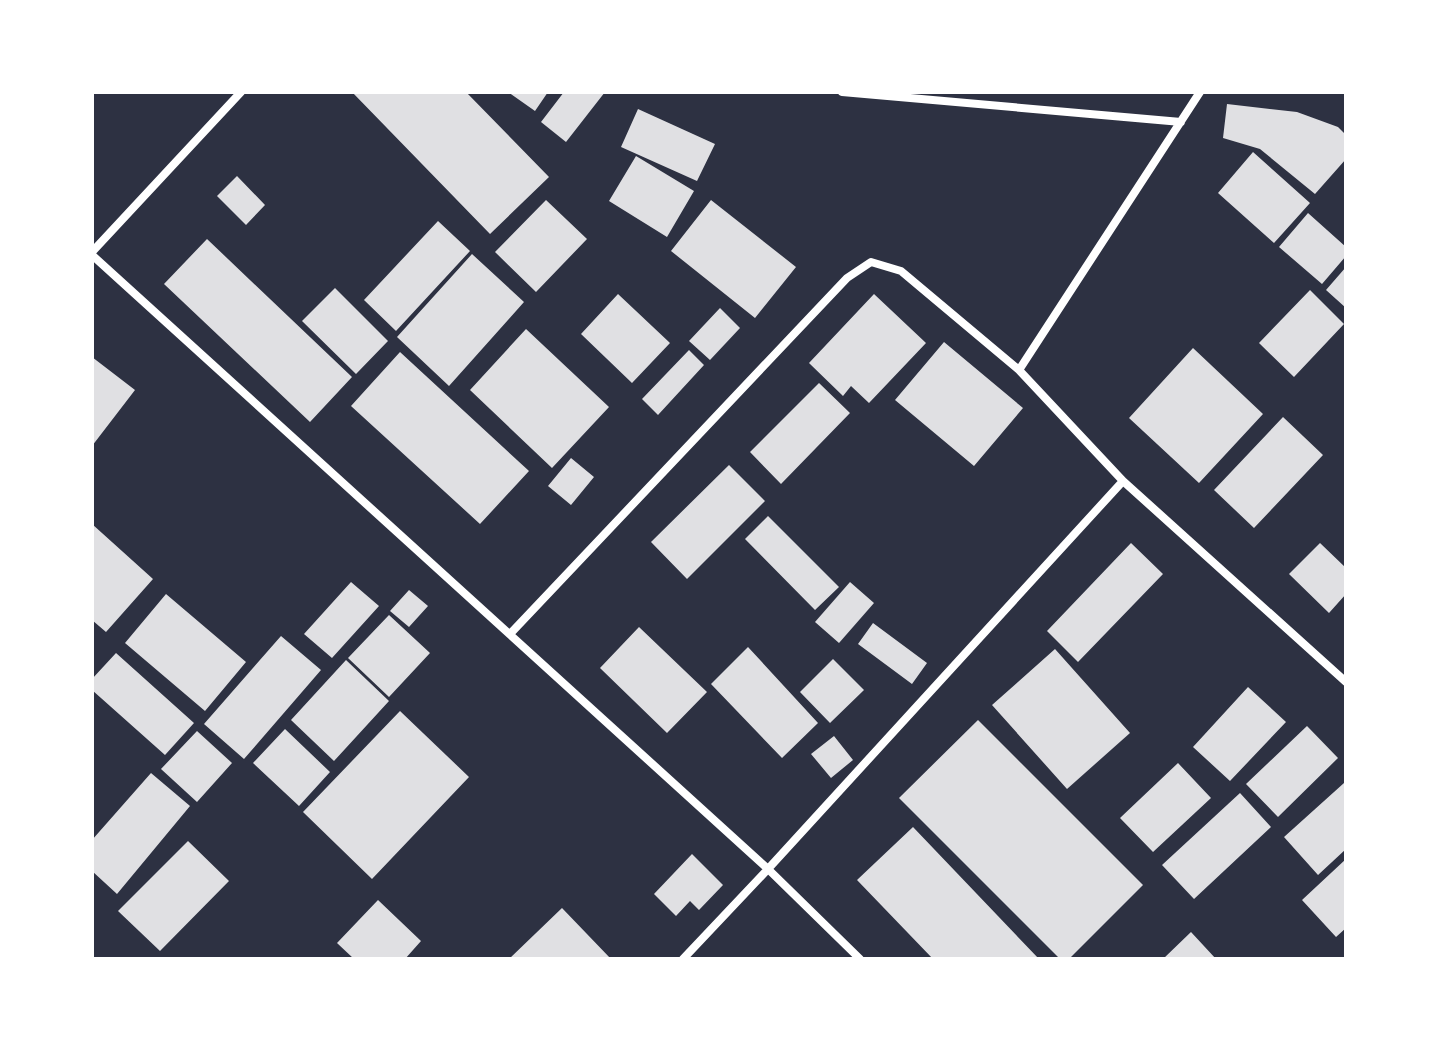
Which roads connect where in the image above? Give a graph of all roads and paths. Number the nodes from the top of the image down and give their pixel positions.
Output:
1 (241, 92) edge
2 (842, 92) edge
3 (1200, 92) edge
4 (1181, 122) junction
5 (92, 254) edge
6 (1019, 370) junction
7 (1123, 481) junction
8 (510, 634) junction
9 (1346, 682) edge
10 (768, 869) junction
11 (683, 959) edge
12 (860, 959) edge

1 - 5 street
2 - 4 street
3 - 4 street
4 - 6 street
5 - 8 street
6 - 7 street
6 - 8 street
7 - 9 street
7 - 10 street
8 - 10 street
10 - 11 street
10 - 12 street

